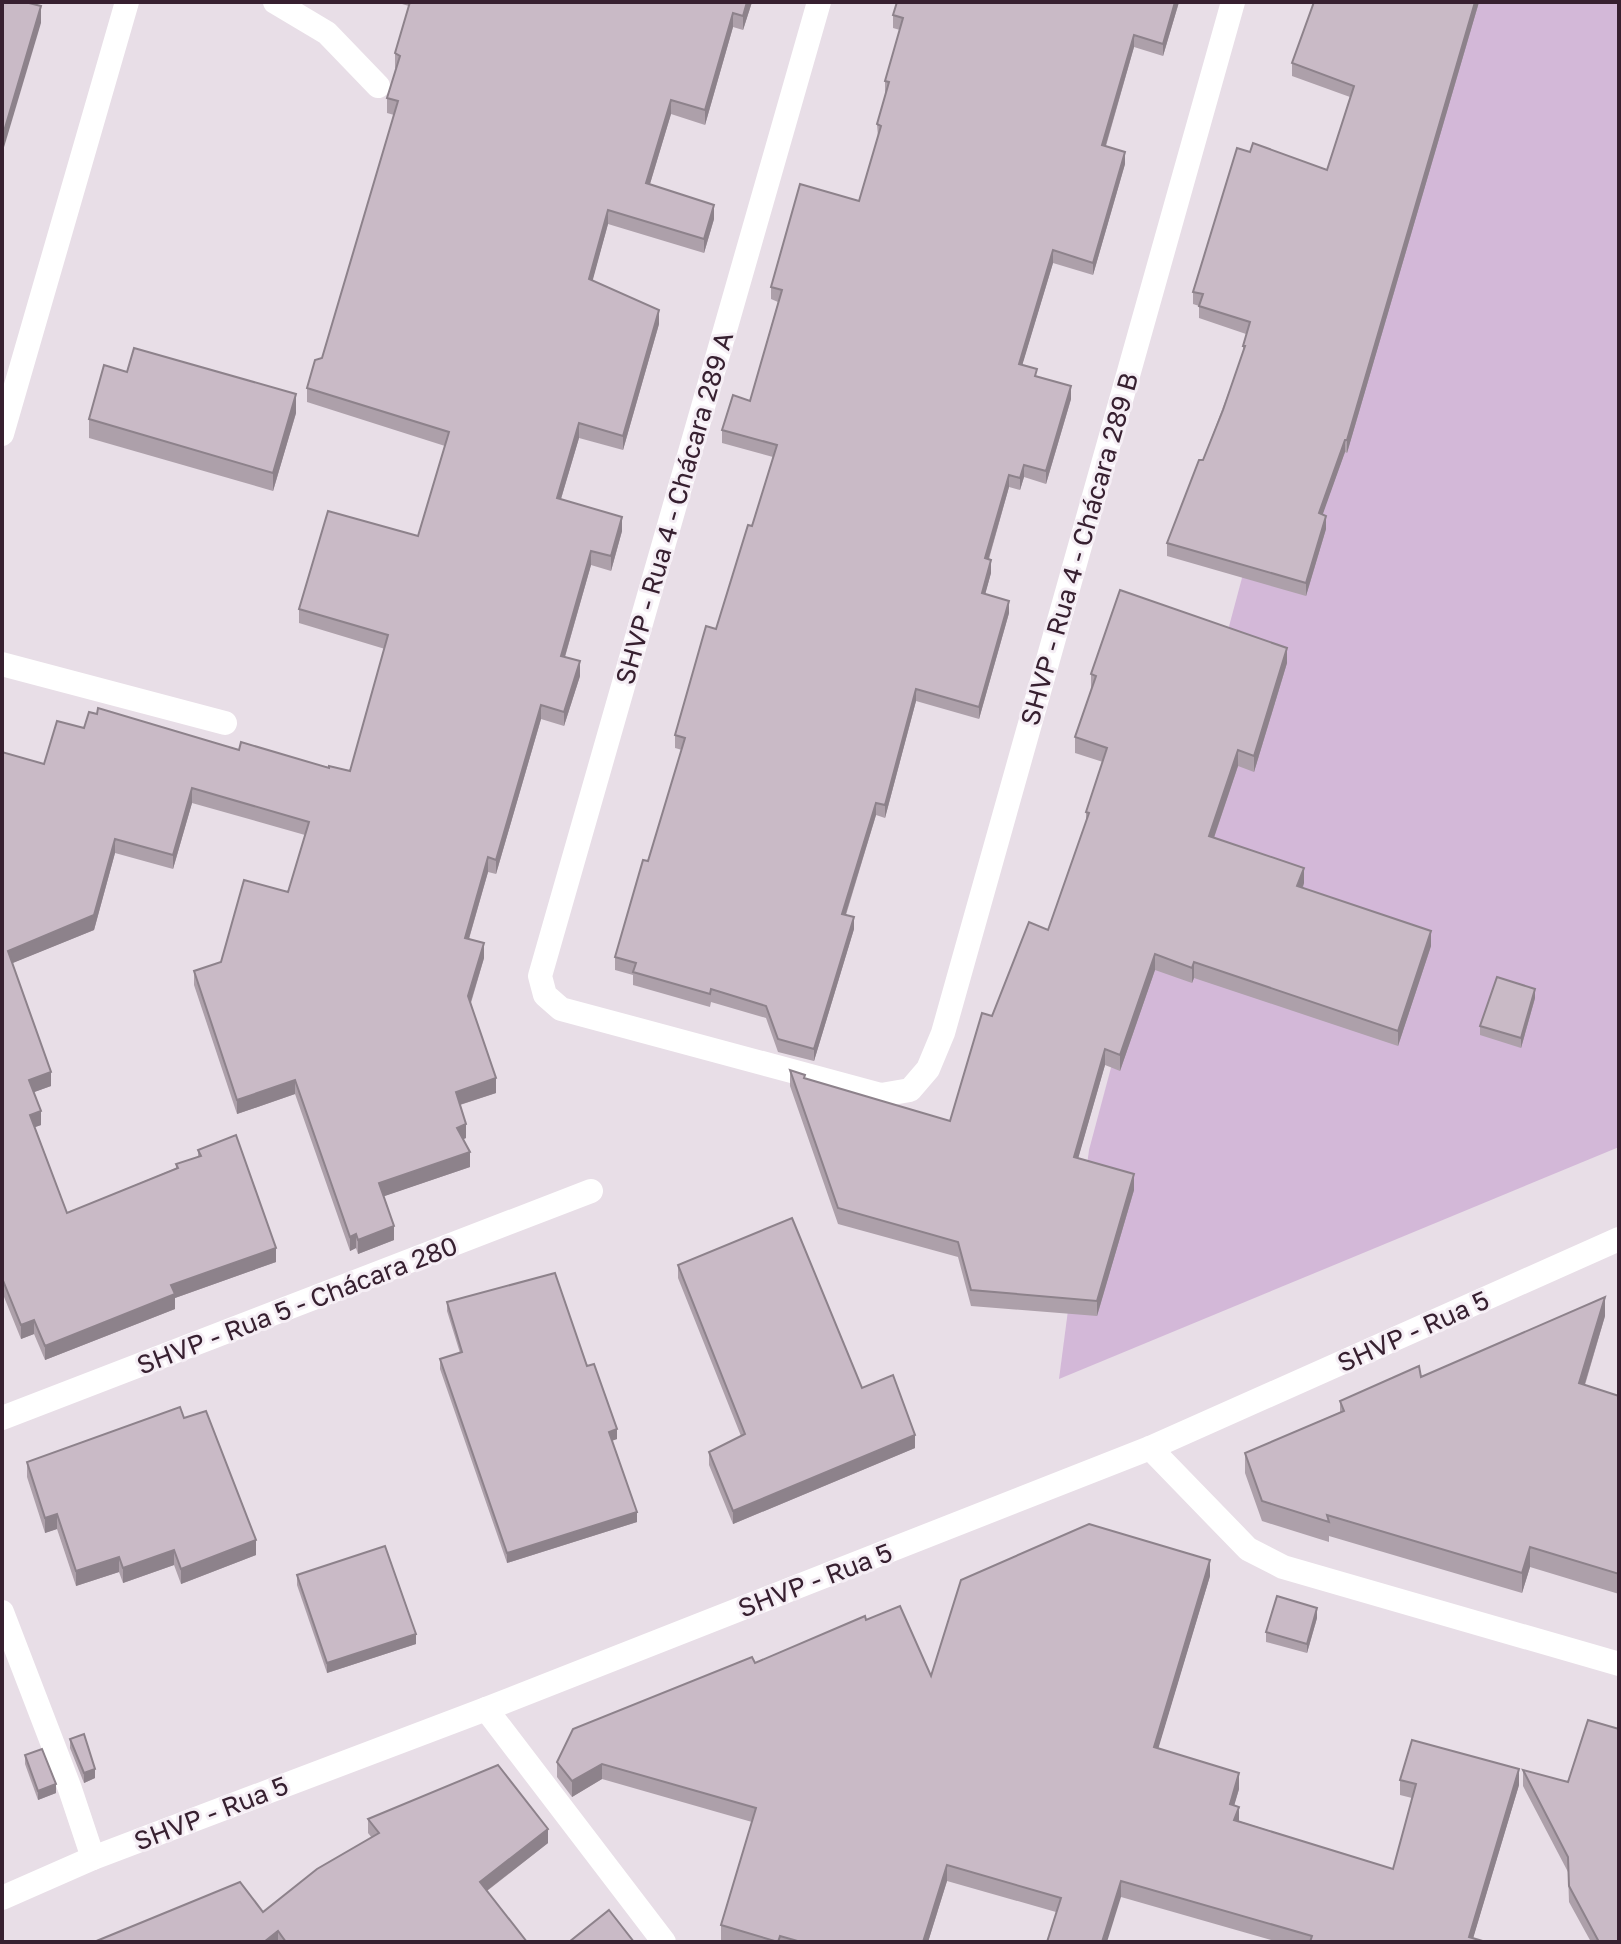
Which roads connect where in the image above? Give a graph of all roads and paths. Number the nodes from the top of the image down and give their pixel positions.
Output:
1 (127, 2) edge
2 (275, 2) edge
3 (819, 2) edge
4 (1233, 2) edge
5 (378, 86) dead end
6 (2, 434) edge
7 (2, 664) edge
8 (225, 723) dead end
9 (910, 1090) joint
10 (591, 1191) dead end
11 (1619, 1239) edge
12 (2, 1418) edge
13 (1150, 1448) junction
14 (2, 1612) edge
15 (1619, 1664) edge
16 (486, 1709) junction
17 (93, 1858) junction
18 (2, 1898) edge
19 (664, 1942) edge

1 - 6 street
2 - 5 street
3 - 9 street, SHVP - Rua 4 - Chácara 289 A
4 - 9 street, SHVP - Rua 4 - Chácara 289 B
7 - 8 street
10 - 12 street, SHVP - Rua 5 - Chácara 280
11 - 13 street, SHVP - Rua 5
13 - 15 street
13 - 16 street, SHVP - Rua 5
14 - 17 street
16 - 17 street, SHVP - Rua 5
16 - 19 street
17 - 18 street, SHVP - Rua 5

